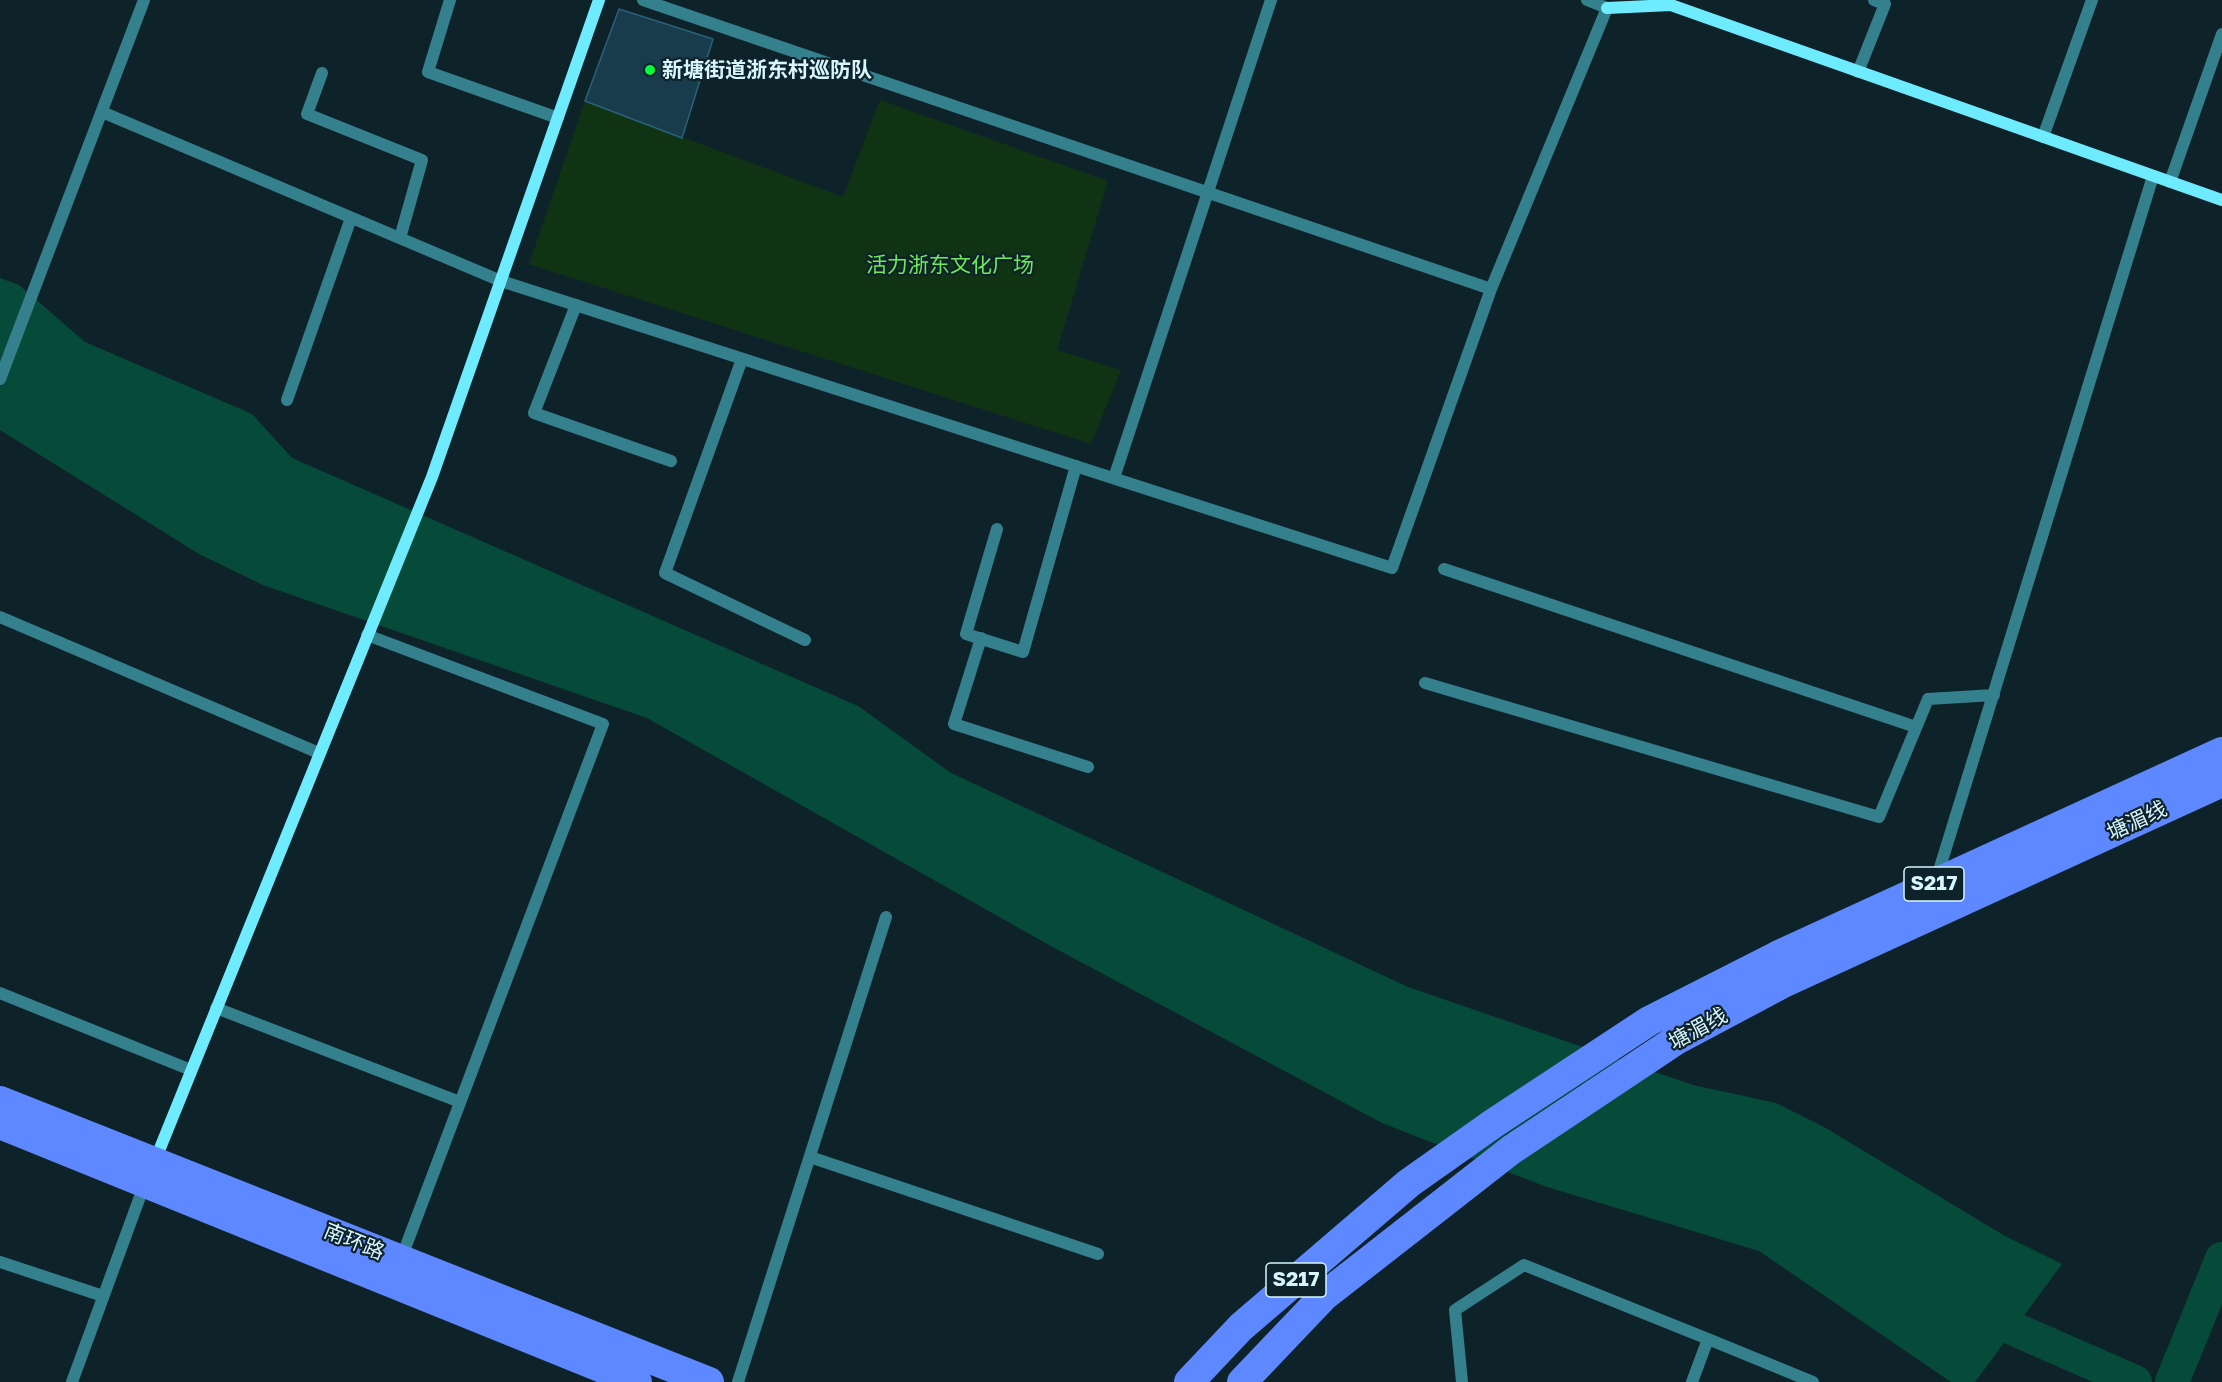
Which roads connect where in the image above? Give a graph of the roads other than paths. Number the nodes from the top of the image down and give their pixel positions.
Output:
1 (144, 0) edge
2 (450, 0) edge
3 (599, 0) edge
4 (643, 0) edge
5 (1271, 0) edge
6 (1587, 0) edge
7 (2092, 0) edge
8 (1882, 1) edge
9 (1607, 8) junction
10 (2222, 34) edge
11 (1858, 72) junction
12 (322, 73) dead end
13 (102, 112) junction
14 (558, 118) junction
15 (2043, 137) junction
16 (2153, 176) junction
17 (2170, 182) junction
18 (1207, 192) junction
19 (2222, 200) edge
20 (351, 218) junction
21 (400, 238) junction
22 (501, 281) junction
23 (1491, 289) junction
24 (576, 305) junction
25 (742, 359) junction
26 (0, 379) edge
27 (287, 400) dead end
28 (671, 461) dead end
29 (1076, 466) junction
30 (1114, 478) junction
31 (997, 529) dead end
32 (1444, 569) dead end
33 (0, 618) edge
34 (367, 635) junction
35 (981, 638) junction
36 (805, 640) dead end
37 (1425, 683) dead end
38 (1994, 695) junction
39 (1916, 727) junction
40 (2222, 752) edge
41 (319, 753) junction
42 (1088, 767) dead end
43 (2222, 782) edge
44 (1936, 883) junction
45 (886, 917) dead end
46 (0, 993) edge
47 (216, 1008) junction
48 (191, 1070) junction
49 (0, 1101) edge
50 (460, 1102) junction
51 (0, 1124) edge
52 (810, 1157) junction
53 (149, 1173) junction
54 (1098, 1254) dead end
55 (401, 1260) junction
56 (0, 1262) edge
57 (103, 1296) junction
58 (1708, 1340) junction
59 (72, 1382) edge
60 (637, 1382) edge
61 (709, 1382) edge
62 (738, 1382) edge
63 (1189, 1382) edge
64 (1242, 1382) edge
65 (1462, 1382) edge
66 (1692, 1382) edge
67 (1813, 1382) edge

1 - 13 street
2 - 14 street
3 - 14 main road
4 - 18 street
5 - 18 street
6 - 9 street
7 - 15 street
8 - 11 street
9 - 11 main road
9 - 23 street
10 - 17 street
11 - 15 main road
12 - 21 street
13 - 20 street
13 - 26 street
14 - 22 main road
15 - 16 main road
16 - 17 main road
16 - 38 street
17 - 19 main road
18 - 23 street
18 - 30 street
20 - 21 street
20 - 27 street
21 - 22 street
22 - 24 street
22 - 34 main road
23 - 30 street
24 - 25 street
24 - 28 street
25 - 29 street
25 - 36 street
29 - 30 street
29 - 35 street
31 - 35 street
32 - 39 street
33 - 41 street
34 - 41 main road
34 - 50 street
35 - 42 street
37 - 39 street
38 - 39 street
38 - 44 street
40 - 44 main road, S217
41 - 47 main road
43 - 64 main road, 塘湄线 / S217
44 - 63 main road, S217
45 - 52 street
46 - 48 street
47 - 48 main road
47 - 50 street
48 - 53 main road
49 - 53 main road, 南环路
50 - 55 street
51 - 53 main road, 南环路
52 - 54 street
52 - 62 street
53 - 55 main road, 南环路
53 - 57 street
53 - 60 main road, 南环路
55 - 61 main road, 南环路
56 - 57 street
57 - 59 street
58 - 65 street
58 - 66 street
58 - 67 street

